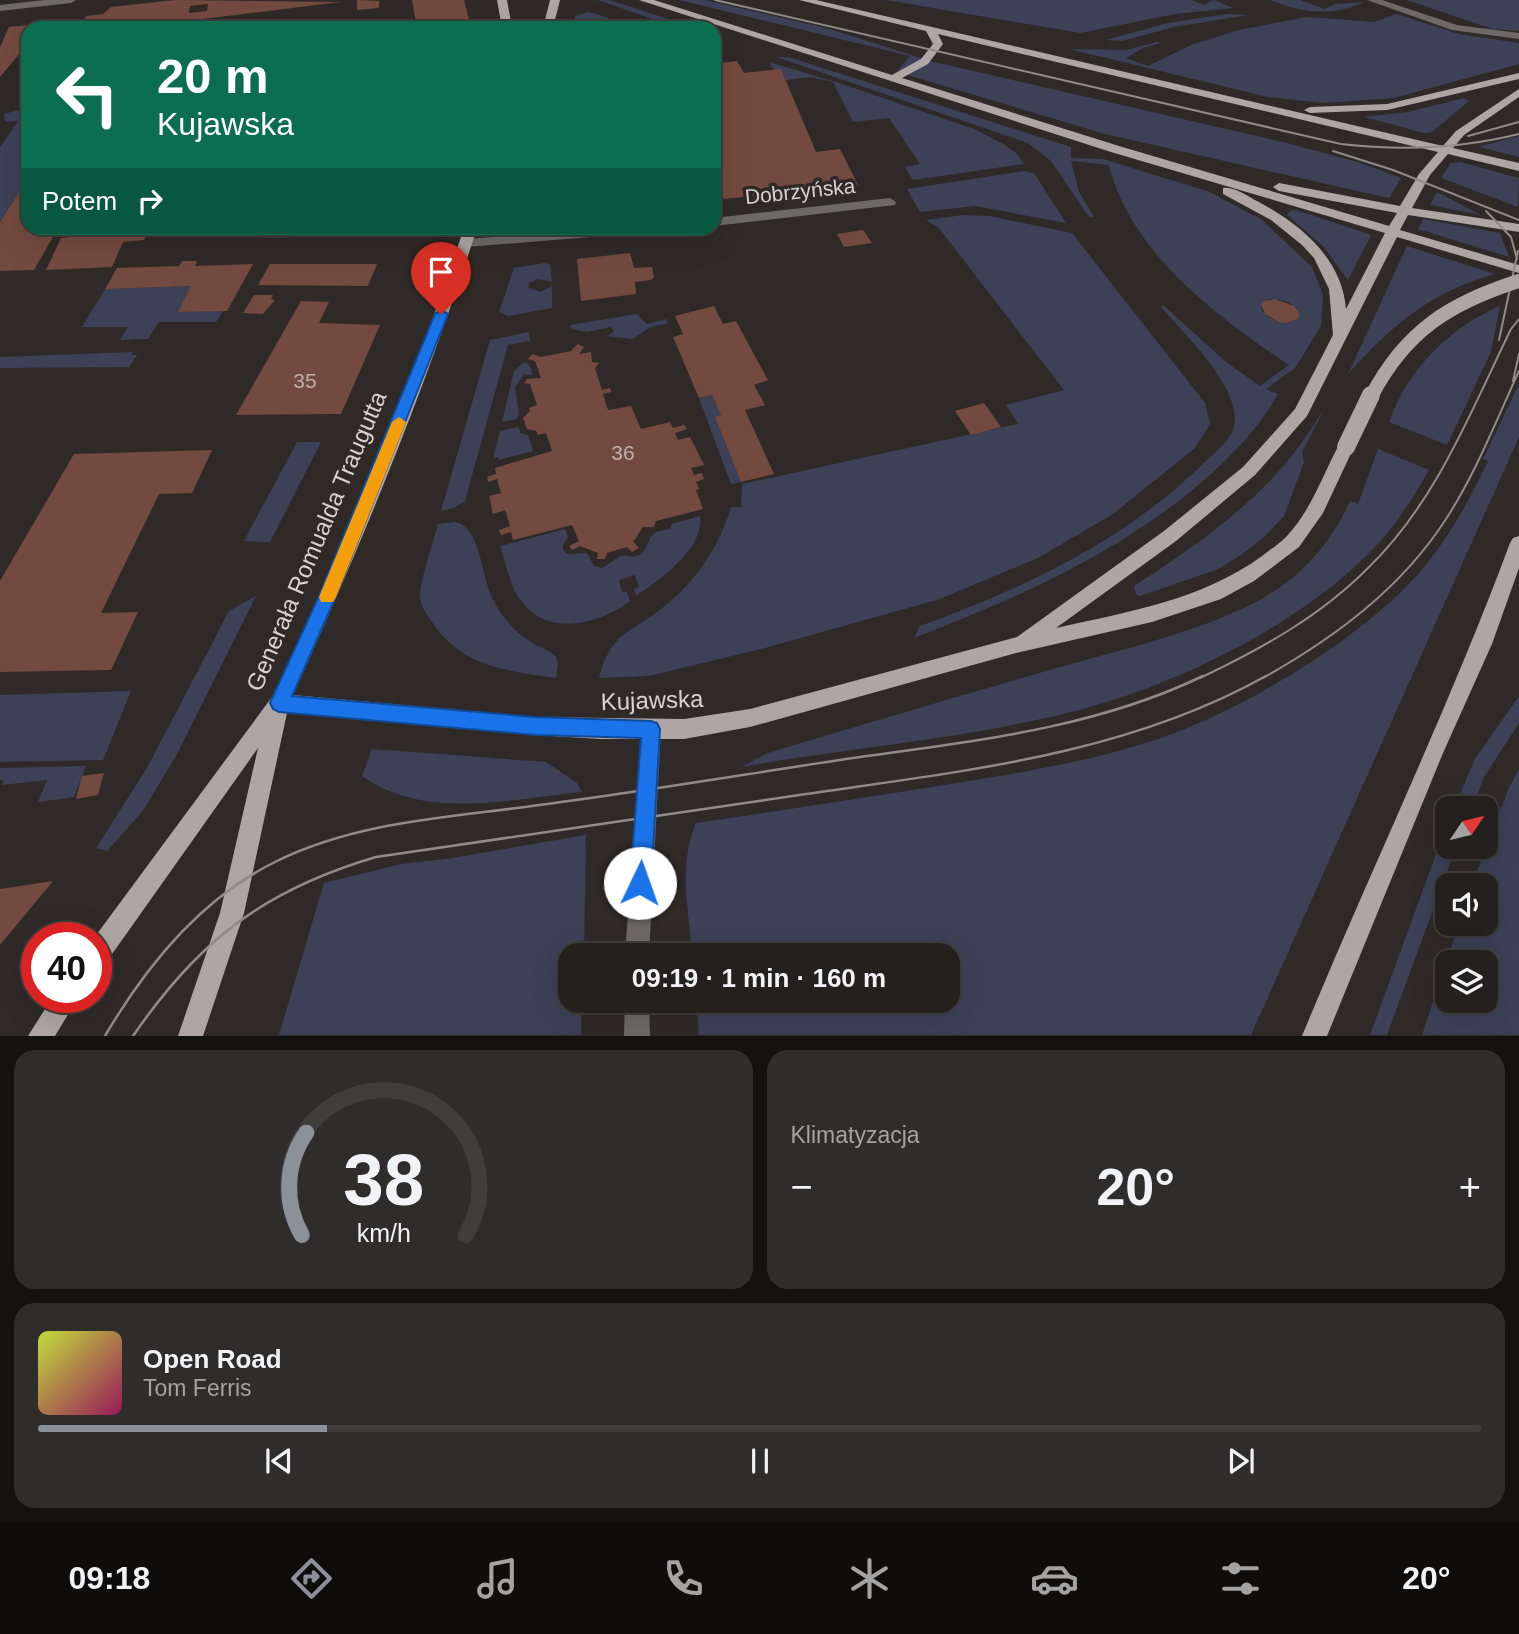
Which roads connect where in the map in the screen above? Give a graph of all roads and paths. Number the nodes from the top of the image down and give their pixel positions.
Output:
1 (71, 0) edge
2 (502, 0) edge
3 (555, 0) edge
4 (644, 0) edge
5 (804, 0) edge
6 (1372, 0) edge
7 (0, 8) edge
8 (506, 21) edge
9 (550, 21) edge
10 (710, 21) edge
11 (721, 25) edge
12 (930, 30) junction
13 (1519, 36) edge
14 (1519, 76) edge
15 (891, 79) junction
16 (1519, 92) edge
17 (1282, 110) junction
18 (1446, 149) junction
19 (1519, 167) edge
20 (1179, 168) junction
21 (890, 202) dead end
22 (1405, 211) junction
23 (721, 221) edge
24 (1519, 228) edge
25 (1393, 231) junction
26 (468, 235) edge
27 (1519, 269) edge
28 (1519, 281) edge
29 (1340, 338) junction
30 (1519, 543) edge
31 (1016, 645) junction
32 (279, 703) junction
33 (651, 729) junction
34 (112, 933) edge
35 (638, 943) edge
36 (55, 1013) edge
37 (637, 1013) edge
38 (40, 1035) edge
39 (190, 1035) edge
40 (637, 1035) edge
41 (1314, 1035) edge

1 - 7 street
2 - 8 main road
3 - 9 main road
4 - 10 main road
5 - 12 main road
6 - 13 street
11 - 15 main road
12 - 15 main road
12 - 17 main road
14 - 17 main road
15 - 20 main road
16 - 18 main road
17 - 18 main road
18 - 19 main road
18 - 22 main road
20 - 22 main road
20 - 25 main road
20 - 29 main road
21 - 23 street, Dobrzyńska
22 - 24 main road
22 - 25 main road
25 - 27 main road
25 - 29 main road
26 - 32 main road, Generała Romualda Traugutta
28 - 31 main road, Kujawska, bridge
29 - 31 main road
30 - 41 main road
31 - 33 main road, Kujawska
32 - 33 main road, Kujawska
32 - 34 main road, Generała Romualda Traugutta
32 - 39 main road
33 - 35 street
36 - 38 main road
37 - 40 street

